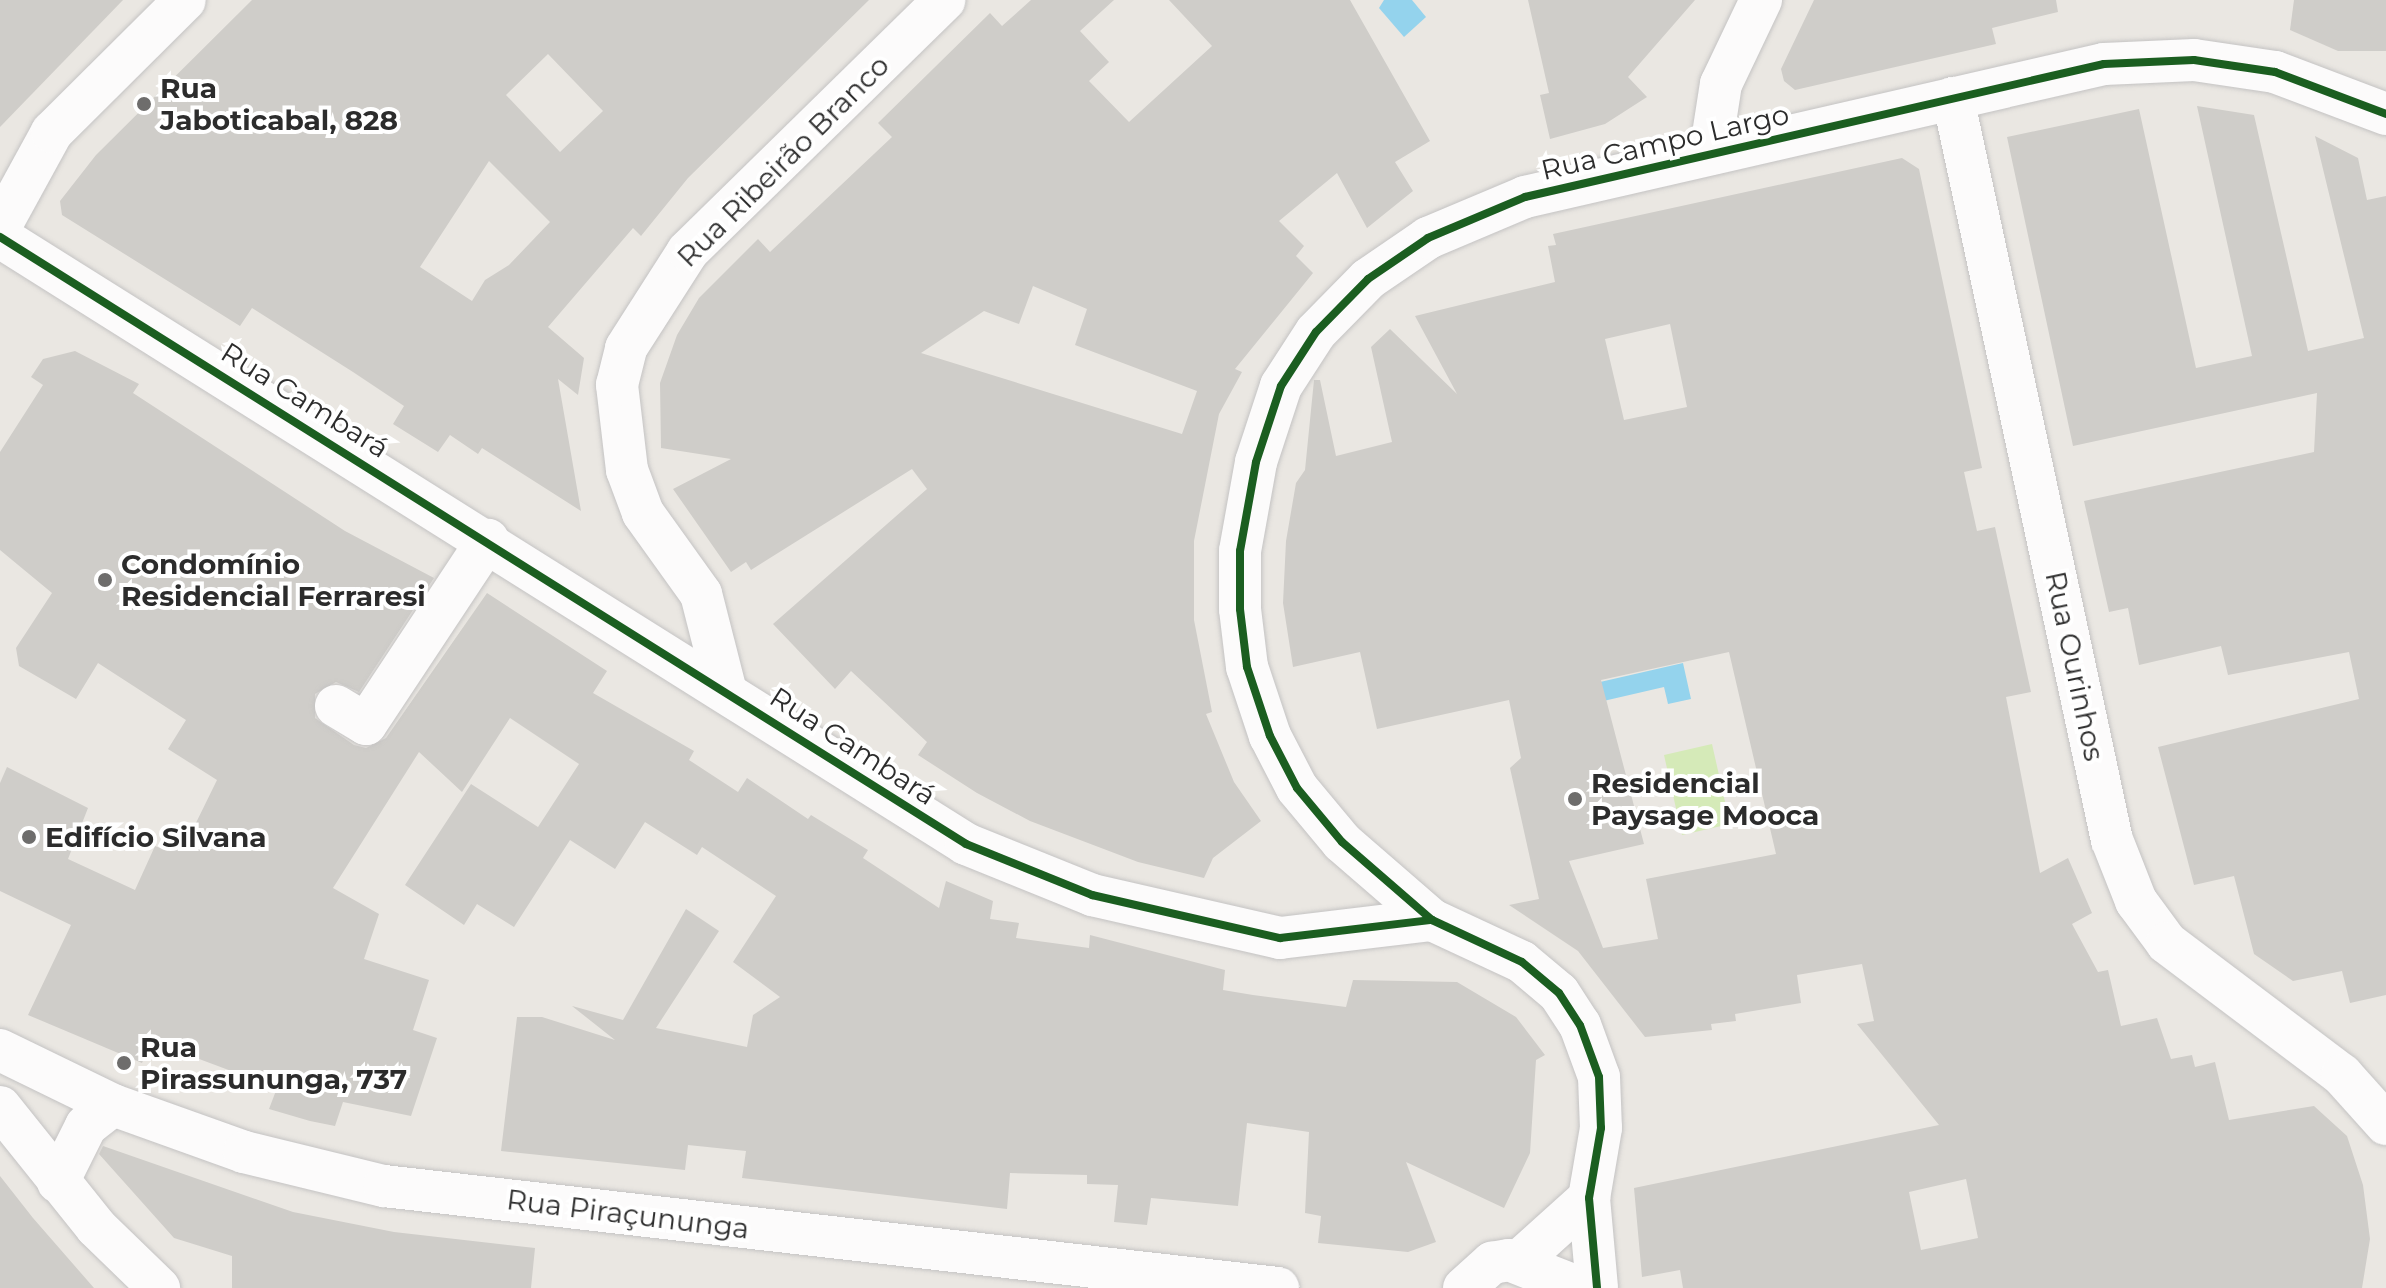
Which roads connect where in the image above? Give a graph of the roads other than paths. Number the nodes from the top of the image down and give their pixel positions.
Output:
1 (185, 0) edge
2 (944, 0) edge
3 (1761, 0) edge
4 (1953, 98) junction
5 (2386, 114) edge
6 (1710, 154) junction
7 (10, 179) edge
8 (0, 227) edge
9 (0, 237) edge
10 (488, 540) junction
11 (725, 688) junction
12 (336, 706) dead end
13 (1432, 920) junction
14 (0, 1050) edge
15 (113, 1105) junction
16 (0, 1107) edge
17 (2386, 1124) edge
18 (58, 1182) junction
19 (1589, 1198) junction
20 (1518, 1262) junction
21 (159, 1288) edge
22 (1278, 1288) edge
23 (1464, 1288) edge
24 (1580, 1288) edge
25 (1597, 1288) edge

1 - 7 street
2 - 11 street, Rua Ribeirão Branco
3 - 6 street
4 - 5 street, Rua Campo Largo
4 - 6 street, Rua Campo Largo
4 - 17 street, Rua Ourinhos
6 - 13 street, Rua Campo Largo
7 - 8 street
9 - 10 street, Rua Cambará
10 - 11 street, Rua Cambará
10 - 12 street
11 - 13 street, Rua Cambará
13 - 19 street
14 - 15 street, Rua Piraçununga
15 - 18 street
15 - 22 street, Rua Piraçununga
16 - 18 street
18 - 21 street
19 - 20 street
19 - 25 street
20 - 23 street
20 - 24 street

